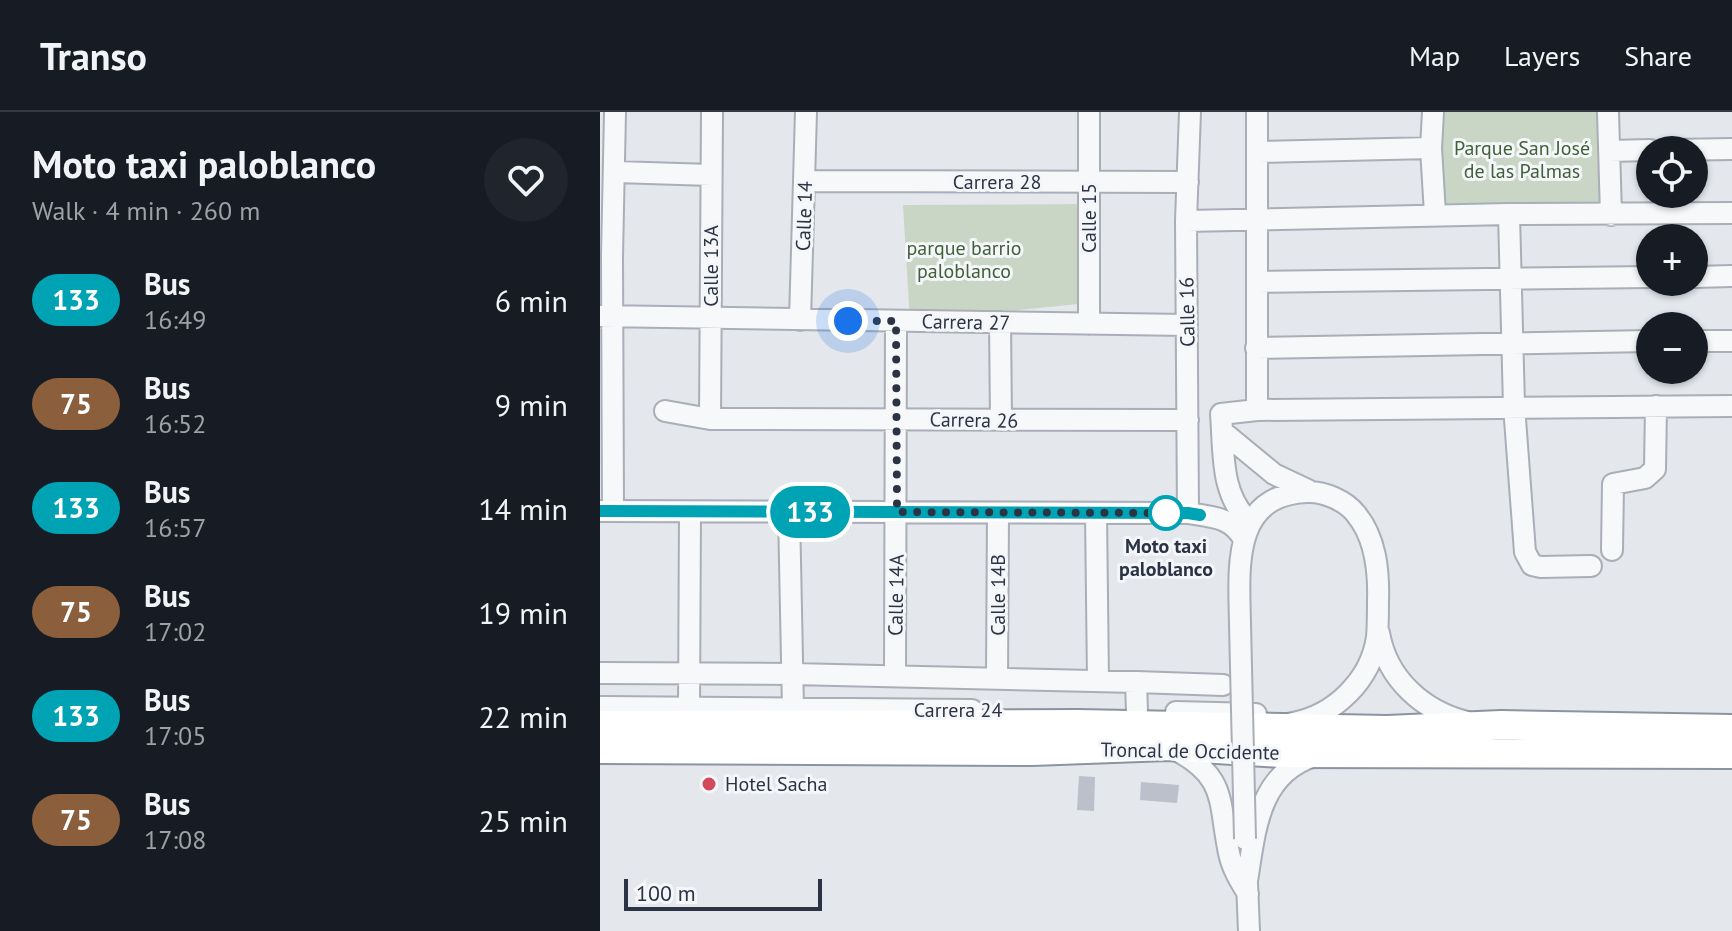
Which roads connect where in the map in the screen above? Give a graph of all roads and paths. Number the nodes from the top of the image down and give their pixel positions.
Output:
1 (615, 112) edge
2 (712, 112) edge
3 (806, 112) edge
4 (1089, 112) edge
5 (1190, 112) edge
6 (1257, 112) edge
7 (1433, 112) edge
8 (1608, 112) edge
9 (1431, 148) junction
10 (1708, 149) edge
11 (1732, 149) edge
12 (1636, 150) edge
13 (1609, 151) junction
14 (1257, 152) junction
15 (616, 172) junction
16 (711, 175) junction
17 (805, 181) junction
18 (1089, 182) junction
19 (1188, 182) junction
20 (1732, 213) edge
21 (1435, 214) junction
22 (1509, 214) junction
23 (1611, 215) junction
24 (1257, 217) junction
25 (1186, 221) junction
26 (606, 256) edge
27 (1732, 276) edge
28 (1636, 277) edge
29 (1708, 277) edge
30 (1510, 278) junction
31 (1257, 282) junction
32 (607, 316) edge
33 (710, 318) junction
34 (800, 320) junction
35 (896, 321) junction
36 (1000, 322) junction
37 (1089, 324) junction
38 (1187, 325) junction
39 (1636, 341) edge
40 (1708, 341) edge
41 (1732, 341) edge
42 (1512, 342) junction
43 (1256, 348) junction
44 (607, 384) edge
45 (1514, 406) junction
46 (1656, 406) junction
47 (1732, 406) edge
48 (1257, 410) junction
49 (665, 411) dead end
50 (710, 419) junction
51 (897, 419) junction
52 (1001, 420) junction
53 (1188, 420) junction
54 (1223, 432) junction
55 (606, 448) edge
56 (1312, 492) junction
57 (606, 511) edge
58 (690, 512) junction
59 (789, 512) junction
60 (897, 512) junction
61 (998, 513) junction
62 (1096, 513) junction
63 (1194, 514) junction
64 (1246, 530) junction
65 (1612, 550) dead end
66 (1239, 561) junction
67 (1591, 566) dead end
68 (1377, 622) junction
69 (600, 673) edge
70 (690, 673) junction
71 (793, 674) junction
72 (895, 676) junction
73 (997, 677) junction
74 (1098, 681) junction
75 (1136, 682) junction
76 (1223, 685) dead end
77 (600, 707) edge
78 (689, 708) junction
79 (793, 709) junction
80 (1137, 712) junction
81 (1316, 716) junction
82 (600, 725) edge
83 (1501, 725) junction
84 (1268, 727) junction
85 (1732, 729) edge
86 (1168, 746) junction
87 (600, 749) edge
88 (1331, 752) junction
89 (1732, 754) edge
90 (1248, 887) junction
91 (1248, 930) edge

1 - 15 street
2 - 16 street, Calle 13A
3 - 17 street, Calle 14
4 - 18 street, Calle 15
5 - 19 street, Calle 16
6 - 14 street
7 - 9 street
8 - 13 street
9 - 14 street
9 - 21 street
10 - 11 street
12 - 13 street
13 - 23 street
14 - 24 street
15 - 16 street
15 - 26 street
16 - 33 street, Calle 13A
17 - 18 street, Carrera 28
17 - 34 street, Calle 14
18 - 19 street, Carrera 28
18 - 37 street, Calle 15
19 - 25 street, Calle 16
20 - 23 street
21 - 22 street
21 - 24 street
22 - 23 street
22 - 30 street
24 - 25 street
24 - 31 street
25 - 38 street, Calle 16
26 - 32 street
27 - 29 street
28 - 30 street
30 - 31 street
30 - 42 street
31 - 43 street
32 - 33 street, Carrera 27
32 - 44 street
33 - 34 street, Carrera 27
33 - 50 street, Calle 13A
34 - 35 street, Carrera 27
35 - 36 street, Carrera 27
35 - 51 street, Calle 14A
36 - 37 street, Carrera 27
36 - 52 street
37 - 38 street, Carrera 27
38 - 53 street, Calle 16
39 - 42 street
40 - 41 street
42 - 43 street
42 - 45 street
43 - 48 street
44 - 55 street
45 - 46 street
45 - 48 street
45 - 67 street
46 - 47 street
46 - 65 street
48 - 54 street
49 - 50 street, Carrera 26
50 - 51 street, Carrera 26
51 - 52 street, Carrera 26
51 - 60 street, Calle 14A
52 - 53 street, Carrera 26
53 - 63 street, Calle 16
54 - 56 street
54 - 64 street
55 - 57 street
56 - 64 street
56 - 68 street
57 - 58 street
58 - 59 street
58 - 70 street
59 - 60 street
59 - 71 street
60 - 61 street
60 - 72 street, Calle 14A
61 - 62 street
61 - 73 street, Calle 14B
62 - 63 street
62 - 74 street
63 - 64 street
63 - 66 street
64 - 66 street
66 - 90 street, bridge
68 - 81 street
68 - 83 street
69 - 70 street
70 - 71 street
70 - 78 street
71 - 72 street
71 - 79 street
72 - 73 street
73 - 74 street
74 - 75 street
75 - 76 street
75 - 80 street
77 - 78 street, Carrera 24
78 - 79 street, Carrera 24
79 - 80 street, Carrera 24
80 - 81 street, Carrera 24
81 - 84 street
82 - 84 highway, Troncal de Occidente
83 - 84 highway, Troncal de Occidente
83 - 85 highway, Troncal de Occidente
86 - 87 highway, Troncal de Occidente
86 - 88 highway, Troncal de Occidente
86 - 90 street
88 - 89 highway, Troncal de Occidente
88 - 90 street
90 - 91 street

